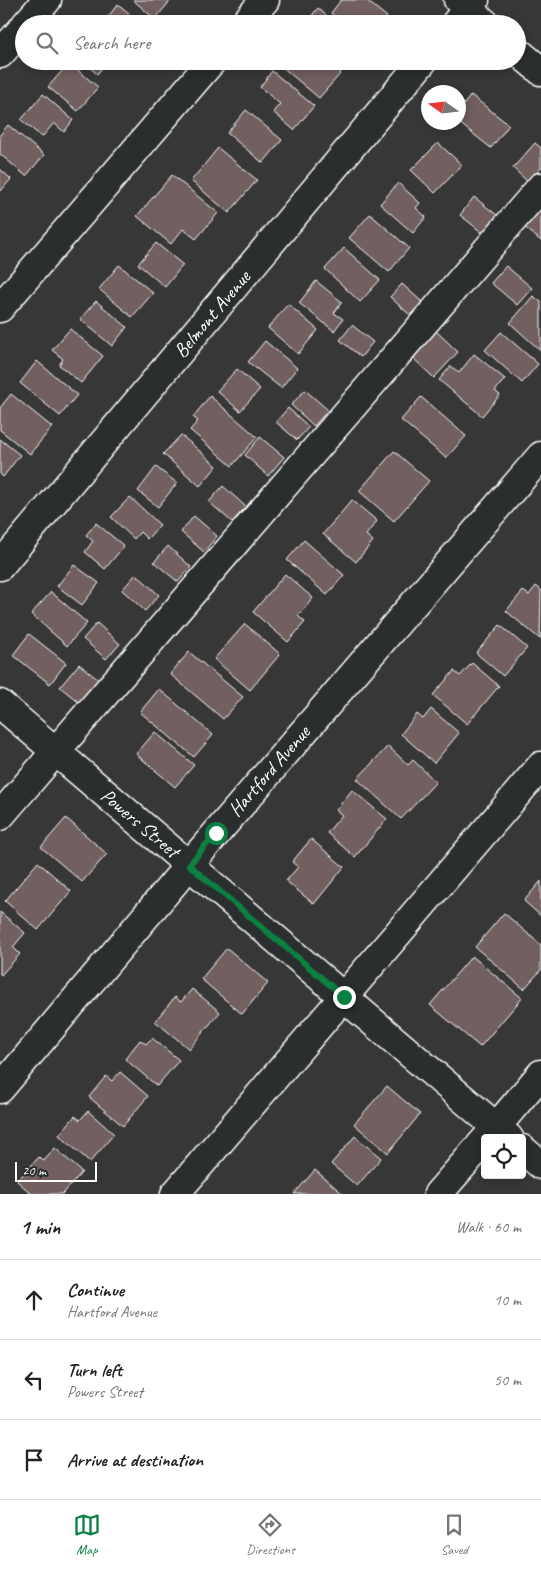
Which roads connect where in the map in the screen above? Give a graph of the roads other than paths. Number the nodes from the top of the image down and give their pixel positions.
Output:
1 (46, 0) edge
2 (264, 0) edge
3 (34, 15) edge
4 (252, 15) edge
5 (15, 37) edge
6 (0, 54) edge
7 (526, 58) edge
8 (204, 70) edge
9 (416, 70) edge
10 (541, 71) edge
11 (541, 187) edge
12 (0, 308) edge
13 (541, 456) edge
14 (0, 566) edge
15 (0, 704) edge
16 (56, 751) junction
17 (541, 766) edge
18 (0, 816) edge
19 (189, 865) junction
20 (344, 997) junction
21 (541, 1074) edge
22 (0, 1088) edge
23 (492, 1134) edge
24 (496, 1134) edge
25 (481, 1149) edge
26 (526, 1152) edge
27 (541, 1165) edge
28 (174, 1194) edge
29 (438, 1194) edge

1 - 3 street
2 - 4 street
5 - 6 street
7 - 10 street
8 - 12 street
9 - 14 street, Belmont Avenue
11 - 16 street
13 - 19 street, Hartford Avenue
15 - 16 street, Powers Street
16 - 18 street
16 - 19 street, Powers Street
17 - 20 street
19 - 20 street, Powers Street
19 - 22 street, Hartford Avenue
20 - 23 street, Powers Street
20 - 28 street
21 - 24 street
25 - 29 street
26 - 27 street

